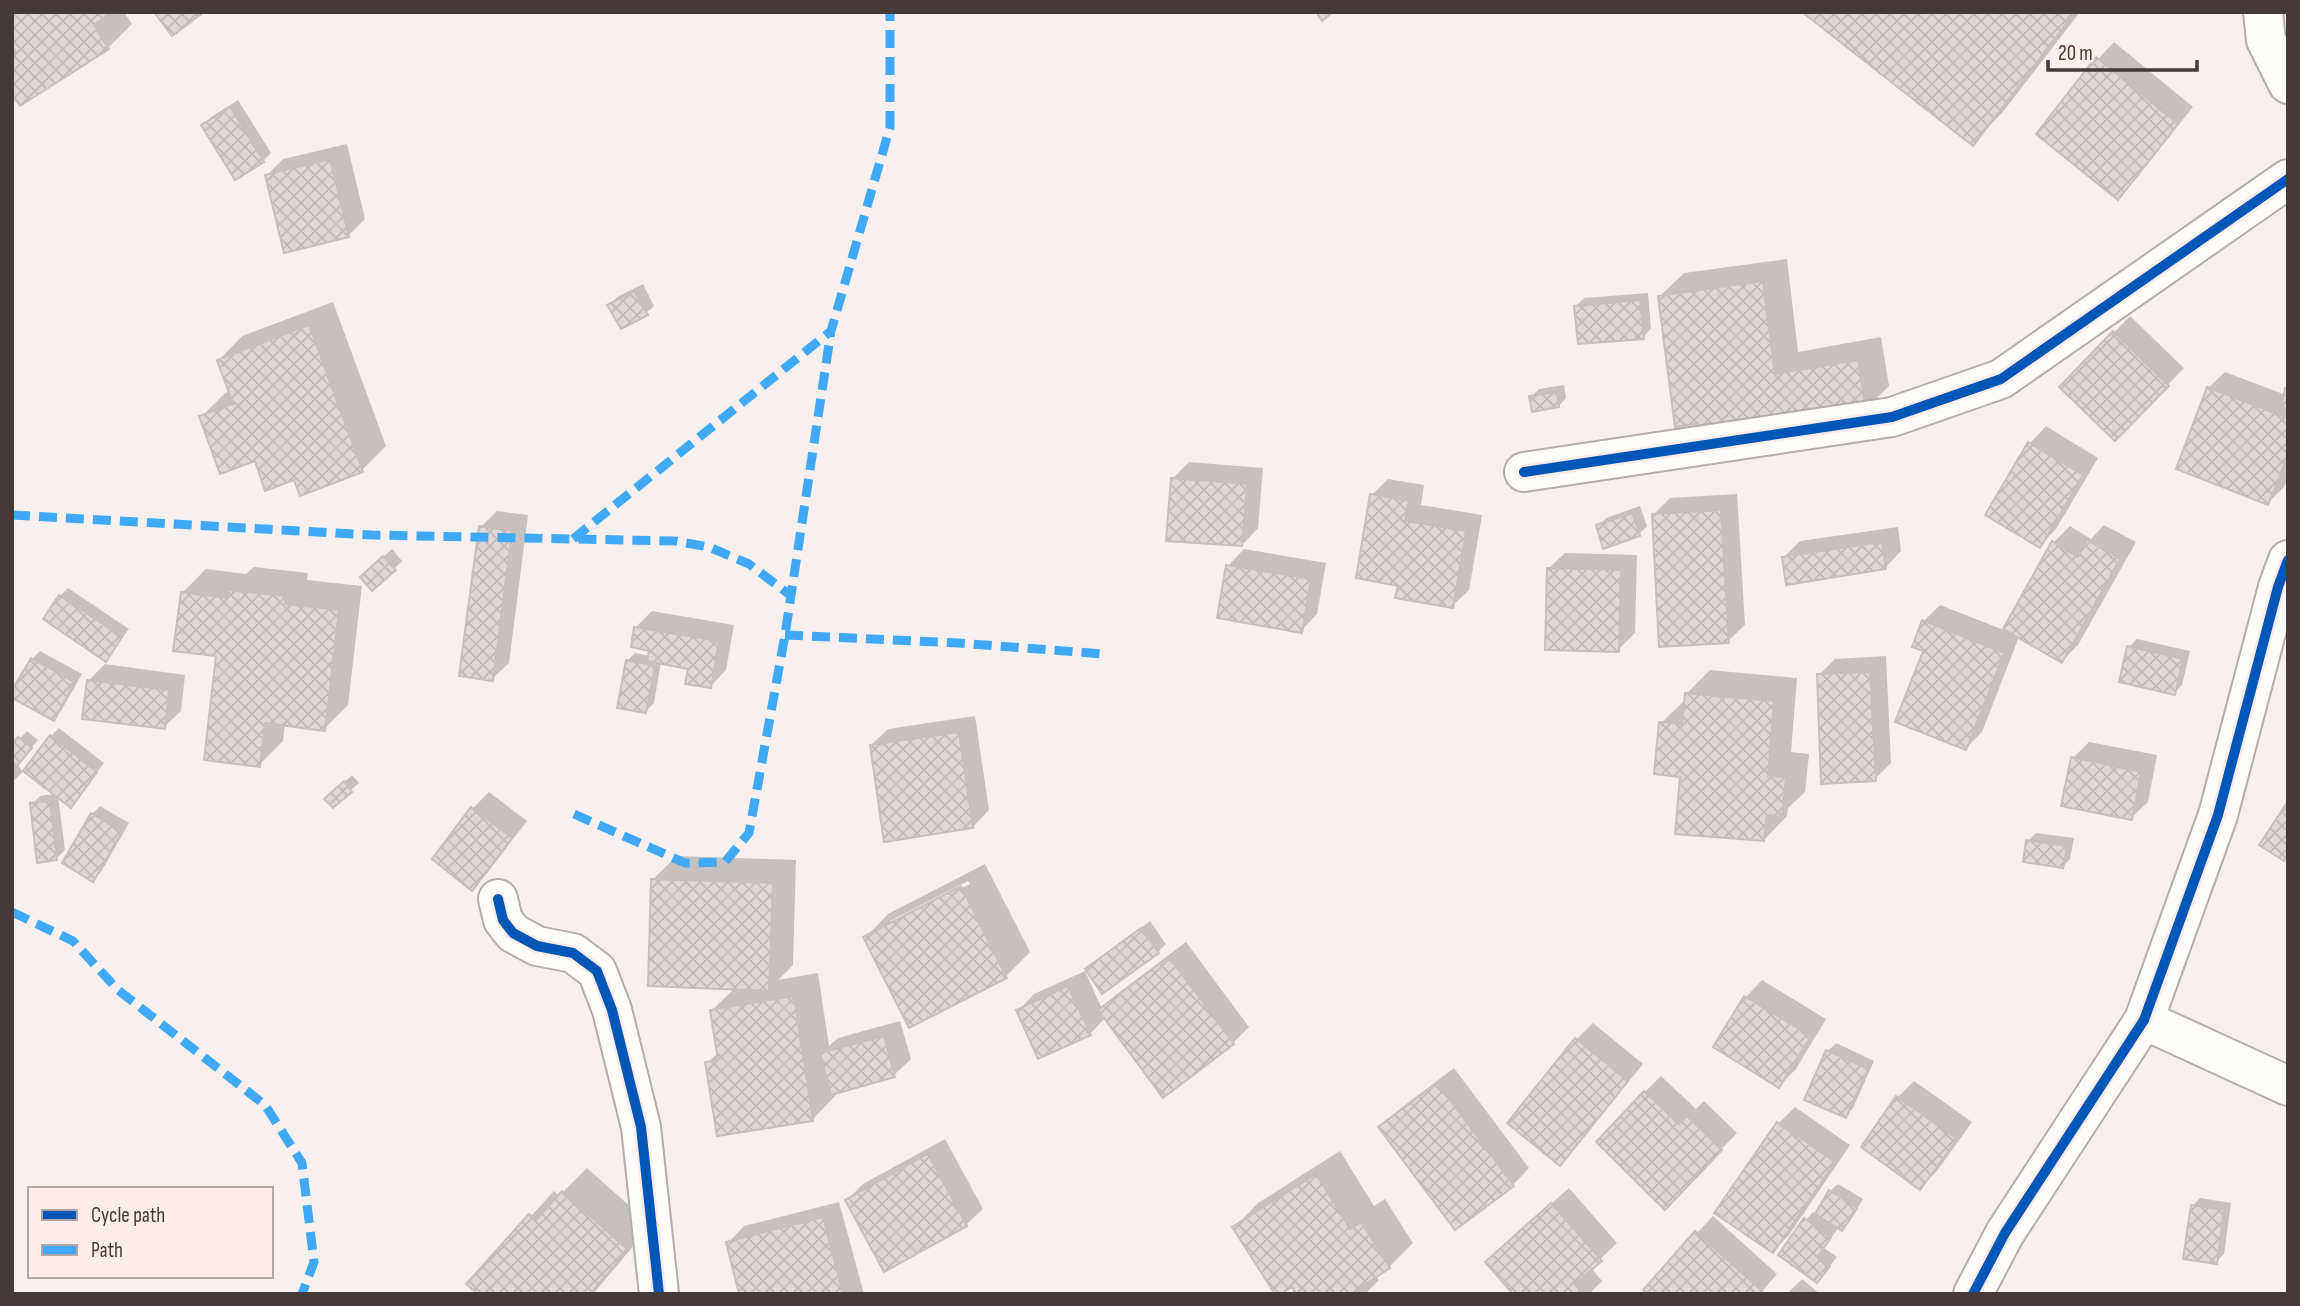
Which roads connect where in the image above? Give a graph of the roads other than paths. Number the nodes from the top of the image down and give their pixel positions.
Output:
1 (2263, 12) edge
2 (2288, 84) edge
3 (2288, 179) edge
4 (1524, 472) dead end
5 (2288, 560) edge
6 (498, 899) dead end
7 (2144, 1020) junction
8 (2288, 1086) edge
9 (659, 1294) edge
10 (1973, 1294) edge

1 - 2 street
3 - 4 street
5 - 7 street
6 - 9 street
7 - 8 street
7 - 10 street

